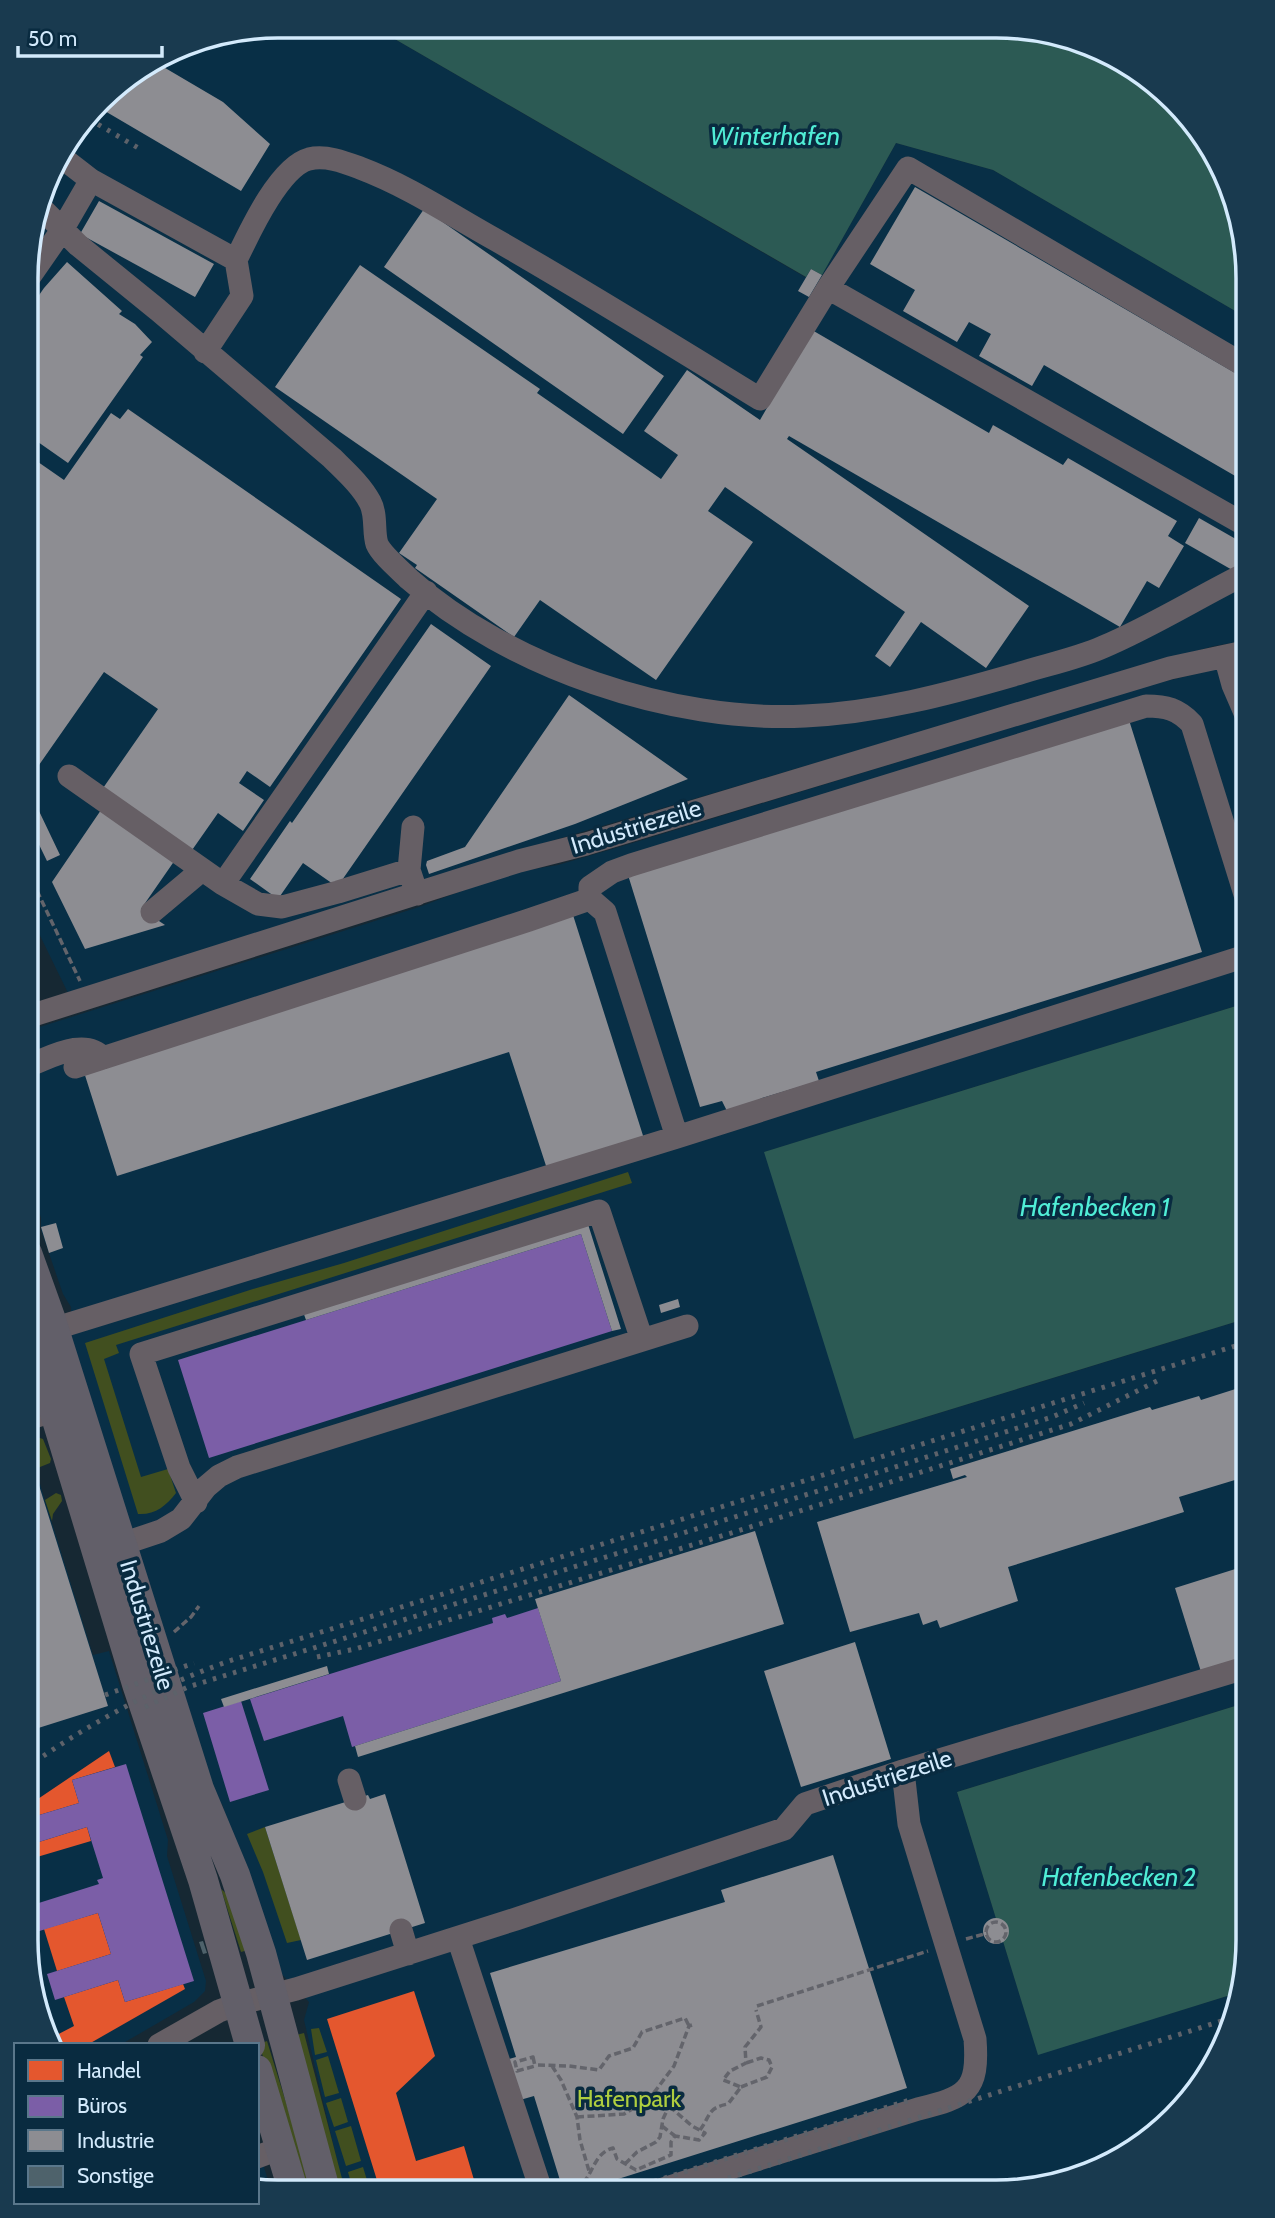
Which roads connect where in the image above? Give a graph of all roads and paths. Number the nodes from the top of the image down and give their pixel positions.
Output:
1 (69, 163) edge
2 (91, 180) junction
3 (47, 215) edge
4 (62, 230) junction
5 (236, 260) junction
6 (40, 262) edge
7 (828, 288) junction
8 (205, 352) junction
9 (1236, 360) edge
10 (1236, 520) edge
11 (1236, 579) edge
12 (426, 592) junction
13 (1236, 654) edge
14 (1225, 656) junction
15 (1236, 692) edge
16 (69, 776) dead end
17 (413, 827) dead end
18 (1236, 868) edge
19 (202, 870) junction
20 (409, 870) junction
21 (223, 884) junction
22 (38, 894) edge
23 (417, 894) junction
24 (590, 899) junction
25 (152, 912) dead end
26 (1236, 958) edge
27 (87, 999) junction
28 (38, 1014) edge
29 (103, 1058) junction
30 (38, 1062) edge
31 (75, 1067) dead end
32 (677, 1137) junction
33 (687, 1326) dead end
34 (38, 1329) edge
35 (642, 1340) junction
36 (38, 1344) edge
37 (53, 1412) edge
38 (196, 1502) junction
39 (109, 1549) junction
40 (199, 1606) dead end
41 (173, 1634) dead end
42 (1236, 1671) edge
43 (903, 1772) junction
44 (401, 1930) dead end
45 (987, 1933) junction
46 (458, 1938) junction
47 (957, 1942) dead end
48 (930, 1951) dead end
49 (408, 1954) junction
50 (272, 1995) junction
51 (238, 2004) junction
52 (163, 2043) edge
53 (249, 2043) edge
54 (746, 2063) junction
55 (537, 2065) junction
56 (552, 2066) junction
57 (259, 2084) edge
58 (741, 2087) junction
59 (650, 2098) junction
60 (669, 2106) junction
61 (577, 2117) junction
62 (662, 2126) junction
63 (700, 2130) junction
64 (675, 2136) junction
65 (269, 2152) edge
66 (625, 2164) junction
67 (589, 2171) junction
68 (286, 2179) edge
69 (322, 2179) edge
70 (537, 2179) edge
71 (585, 2179) edge
72 (695, 2179) edge

1 - 2 street
2 - 4 street
2 - 5 street
3 - 4 street
4 - 6 street
4 - 8 street
5 - 7 street
5 - 8 street
7 - 9 street
7 - 10 street
8 - 12 street
11 - 12 street
12 - 21 street
13 - 14 street, Industriezeile
14 - 15 street
14 - 23 street, Industriezeile
16 - 19 street
17 - 20 street
18 - 24 street
19 - 21 street
19 - 25 street
20 - 21 street
20 - 23 street
22 - 27 path
23 - 27 street, Industriezeile
24 - 29 street
24 - 32 street
26 - 32 street
27 - 28 street, Industriezeile
29 - 30 street
29 - 31 street
32 - 34 street
33 - 35 street
35 - 38 street
35 - 38 street
36 - 37 main road, Industriezeile
37 - 39 main road, Industriezeile
38 - 39 street
39 - 50 main road, Industriezeile
39 - 51 main road, Industriezeile
40 - 41 path
42 - 43 street, Industriezeile
43 - 46 street, Industriezeile
43 - 72 street
44 - 49 street
45 - 45 path
45 - 47 path
46 - 49 street, Industriezeile
46 - 70 street
48 - 54 path
49 - 50 street, Industriezeile
50 - 51 street, Industriezeile
50 - 69 main road, Industriezeile
51 - 52 street, Industriezeile
51 - 53 main road, Industriezeile
54 - 58 path
54 - 58 path
55 - 55 path
55 - 56 path
56 - 59 path
56 - 61 path
57 - 65 main road
58 - 63 path
59 - 60 path
59 - 61 path
60 - 62 path
60 - 63 path
61 - 67 path
62 - 64 path
62 - 66 path
63 - 64 path
64 - 66 path
65 - 68 main road
66 - 67 path
67 - 71 path

